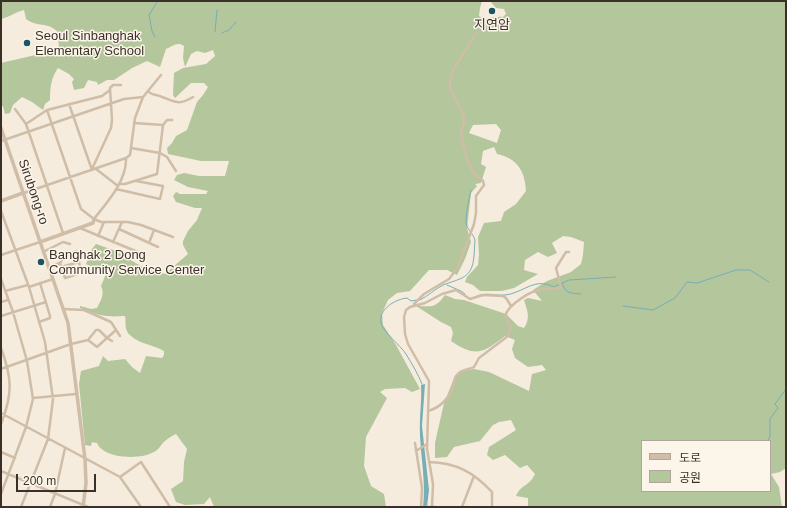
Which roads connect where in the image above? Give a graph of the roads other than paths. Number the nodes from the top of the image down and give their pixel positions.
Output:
1 (476, 34) dead end
2 (161, 75) dead end
3 (121, 84) dead end
4 (110, 90) junction
5 (148, 91) junction
6 (143, 97) junction
7 (193, 98) dead end
8 (69, 104) junction
9 (110, 104) junction
10 (16, 110) dead end
11 (47, 110) junction
12 (74, 117) junction
13 (172, 120) dead end
14 (134, 123) junction
15 (26, 124) junction
16 (51, 124) junction
17 (163, 124) junction
18 (1, 128) edge
19 (28, 132) junction
20 (3, 140) edge
21 (131, 148) junction
22 (160, 153) junction
23 (126, 158) junction
24 (96, 169) junction
25 (92, 170) junction
26 (176, 171) dead end
27 (70, 177) junction
28 (134, 181) junction
29 (47, 185) junction
30 (117, 186) junction
31 (23, 193) junction
32 (1, 201) edge
33 (1, 211) edge
34 (94, 219) junction
35 (104, 222) junction
36 (122, 222) junction
37 (80, 228) junction
38 (119, 229) junction
39 (154, 230) junction
40 (63, 233) junction
41 (98, 236) junction
42 (173, 237) dead end
43 (40, 242) junction
44 (113, 242) junction
45 (149, 243) junction
46 (70, 244) dead end
47 (158, 247) dead end
48 (15, 250) junction
49 (43, 252) junction
50 (570, 252) dead end
51 (1, 255) edge
52 (145, 256) dead end
53 (79, 262) junction
54 (60, 263) junction
55 (61, 267) junction
56 (48, 268) junction
57 (1, 279) edge
58 (53, 279) junction
59 (40, 283) junction
60 (28, 286) junction
61 (4, 290) edge
62 (8, 300) junction
63 (1, 302) edge
64 (46, 302) junction
65 (414, 304) junction
66 (34, 305) junction
67 (511, 306) junction
68 (63, 308) junction
69 (13, 312) junction
70 (1, 316) edge
71 (39, 322) junction
72 (116, 330) junction
73 (120, 336) dead end
74 (107, 338) junction
75 (88, 340) junction
76 (112, 341) dead end
77 (71, 344) junction
78 (1, 348) edge
79 (47, 353) junction
80 (27, 360) junction
81 (8, 366) junction
82 (1, 369) edge
83 (76, 394) junction
84 (52, 397) junction
85 (32, 398) junction
86 (428, 411) junction
87 (1, 413) edge
88 (4, 415) junction
89 (1, 424) edge
90 (26, 428) junction
91 (48, 439) junction
92 (415, 443) dead end
93 (426, 444) junction
94 (65, 448) junction
95 (417, 451) junction
96 (1, 452) edge
97 (15, 458) junction
98 (85, 459) junction
99 (429, 462) junction
100 (1, 471) edge
101 (9, 474) junction
102 (474, 476) junction
103 (120, 477) junction
104 (31, 483) junction
105 (1, 494) edge
106 (55, 494) junction
107 (83, 506) edge
108 (21, 507) edge
109 (50, 507) edge
110 (88, 507) edge
111 (141, 507) edge
112 (170, 507) edge
113 (421, 507) edge
114 (432, 507) edge
115 (436, 507) edge
116 (462, 507) edge
117 (492, 507) edge

1 - 65 street
2 - 5 street
3 - 4 street
4 - 8 street
4 - 9 street
5 - 6 street
5 - 7 street
6 - 9 street
6 - 14 street
8 - 11 street
8 - 12 street
9 - 12 street
9 - 25 street
10 - 15 street
11 - 15 street
11 - 16 street
12 - 16 street
12 - 25 street
13 - 17 street
14 - 17 street
14 - 21 street
15 - 19 street
16 - 19 street
16 - 27 street
17 - 22 street
18 - 20 street, Sirubong-ro
19 - 20 street
19 - 29 street
20 - 31 street, Sirubong-ro
21 - 22 street
21 - 23 street
22 - 26 street
22 - 28 street
23 - 24 street
23 - 30 street
24 - 25 street
24 - 30 street
25 - 27 street
27 - 29 street
27 - 34 street
28 - 30 street
28 - 30 street
29 - 31 street
29 - 40 street
30 - 34 street
31 - 32 street
31 - 43 street, Sirubong-ro
33 - 48 street
34 - 35 street
34 - 37 street
35 - 36 street
35 - 41 street
36 - 38 street
36 - 39 street
37 - 40 street
37 - 41 street
38 - 44 street
38 - 45 street
39 - 42 street
39 - 45 street
40 - 43 street
41 - 44 street
43 - 48 street
43 - 49 street, Sirubong-ro
44 - 52 street
45 - 47 street
46 - 49 street
48 - 51 street
48 - 60 street
49 - 56 street, Sirubong-ro
50 - 67 street
53 - 54 street
53 - 55 street
53 - 55 street
54 - 55 street
54 - 56 street
56 - 58 street, Sirubong-ro
57 - 61 street
58 - 59 street
58 - 68 street, Sirubong-ro
59 - 60 street
59 - 64 street
60 - 61 street
60 - 66 street
61 - 62 street
62 - 63 street
62 - 69 street
64 - 66 street
64 - 71 street
65 - 67 street
65 - 86 street
66 - 69 street
66 - 71 street
67 - 86 street
68 - 72 street
68 - 77 street, Sirubong-ro
69 - 70 street
69 - 80 street
71 - 79 street
72 - 73 street
72 - 74 street
74 - 75 street
74 - 75 street
74 - 76 street
75 - 77 street
77 - 79 street
77 - 83 street, Sirubong-ro
78 - 81 street
79 - 80 street
79 - 84 street
80 - 81 street
80 - 85 street
81 - 82 street
81 - 88 street
83 - 84 street
83 - 98 street, Sirubong-ro
84 - 85 street
84 - 91 street
85 - 90 street
86 - 93 street
87 - 88 street
88 - 89 street
88 - 90 street
90 - 91 street
90 - 97 street
91 - 94 street
91 - 104 street
92 - 95 street
93 - 95 street
93 - 99 street
94 - 98 street
94 - 106 street
95 - 113 street
96 - 97 street
97 - 101 street
98 - 103 street
98 - 107 street, Sirubong-ro
99 - 102 street
99 - 114 street
100 - 101 street
101 - 104 street
101 - 105 street
102 - 116 street
102 - 117 street
103 - 111 street
103 - 112 street
104 - 106 street
104 - 108 street
106 - 107 street
106 - 109 street
107 - 110 street
113 - 114 street
114 - 115 street

